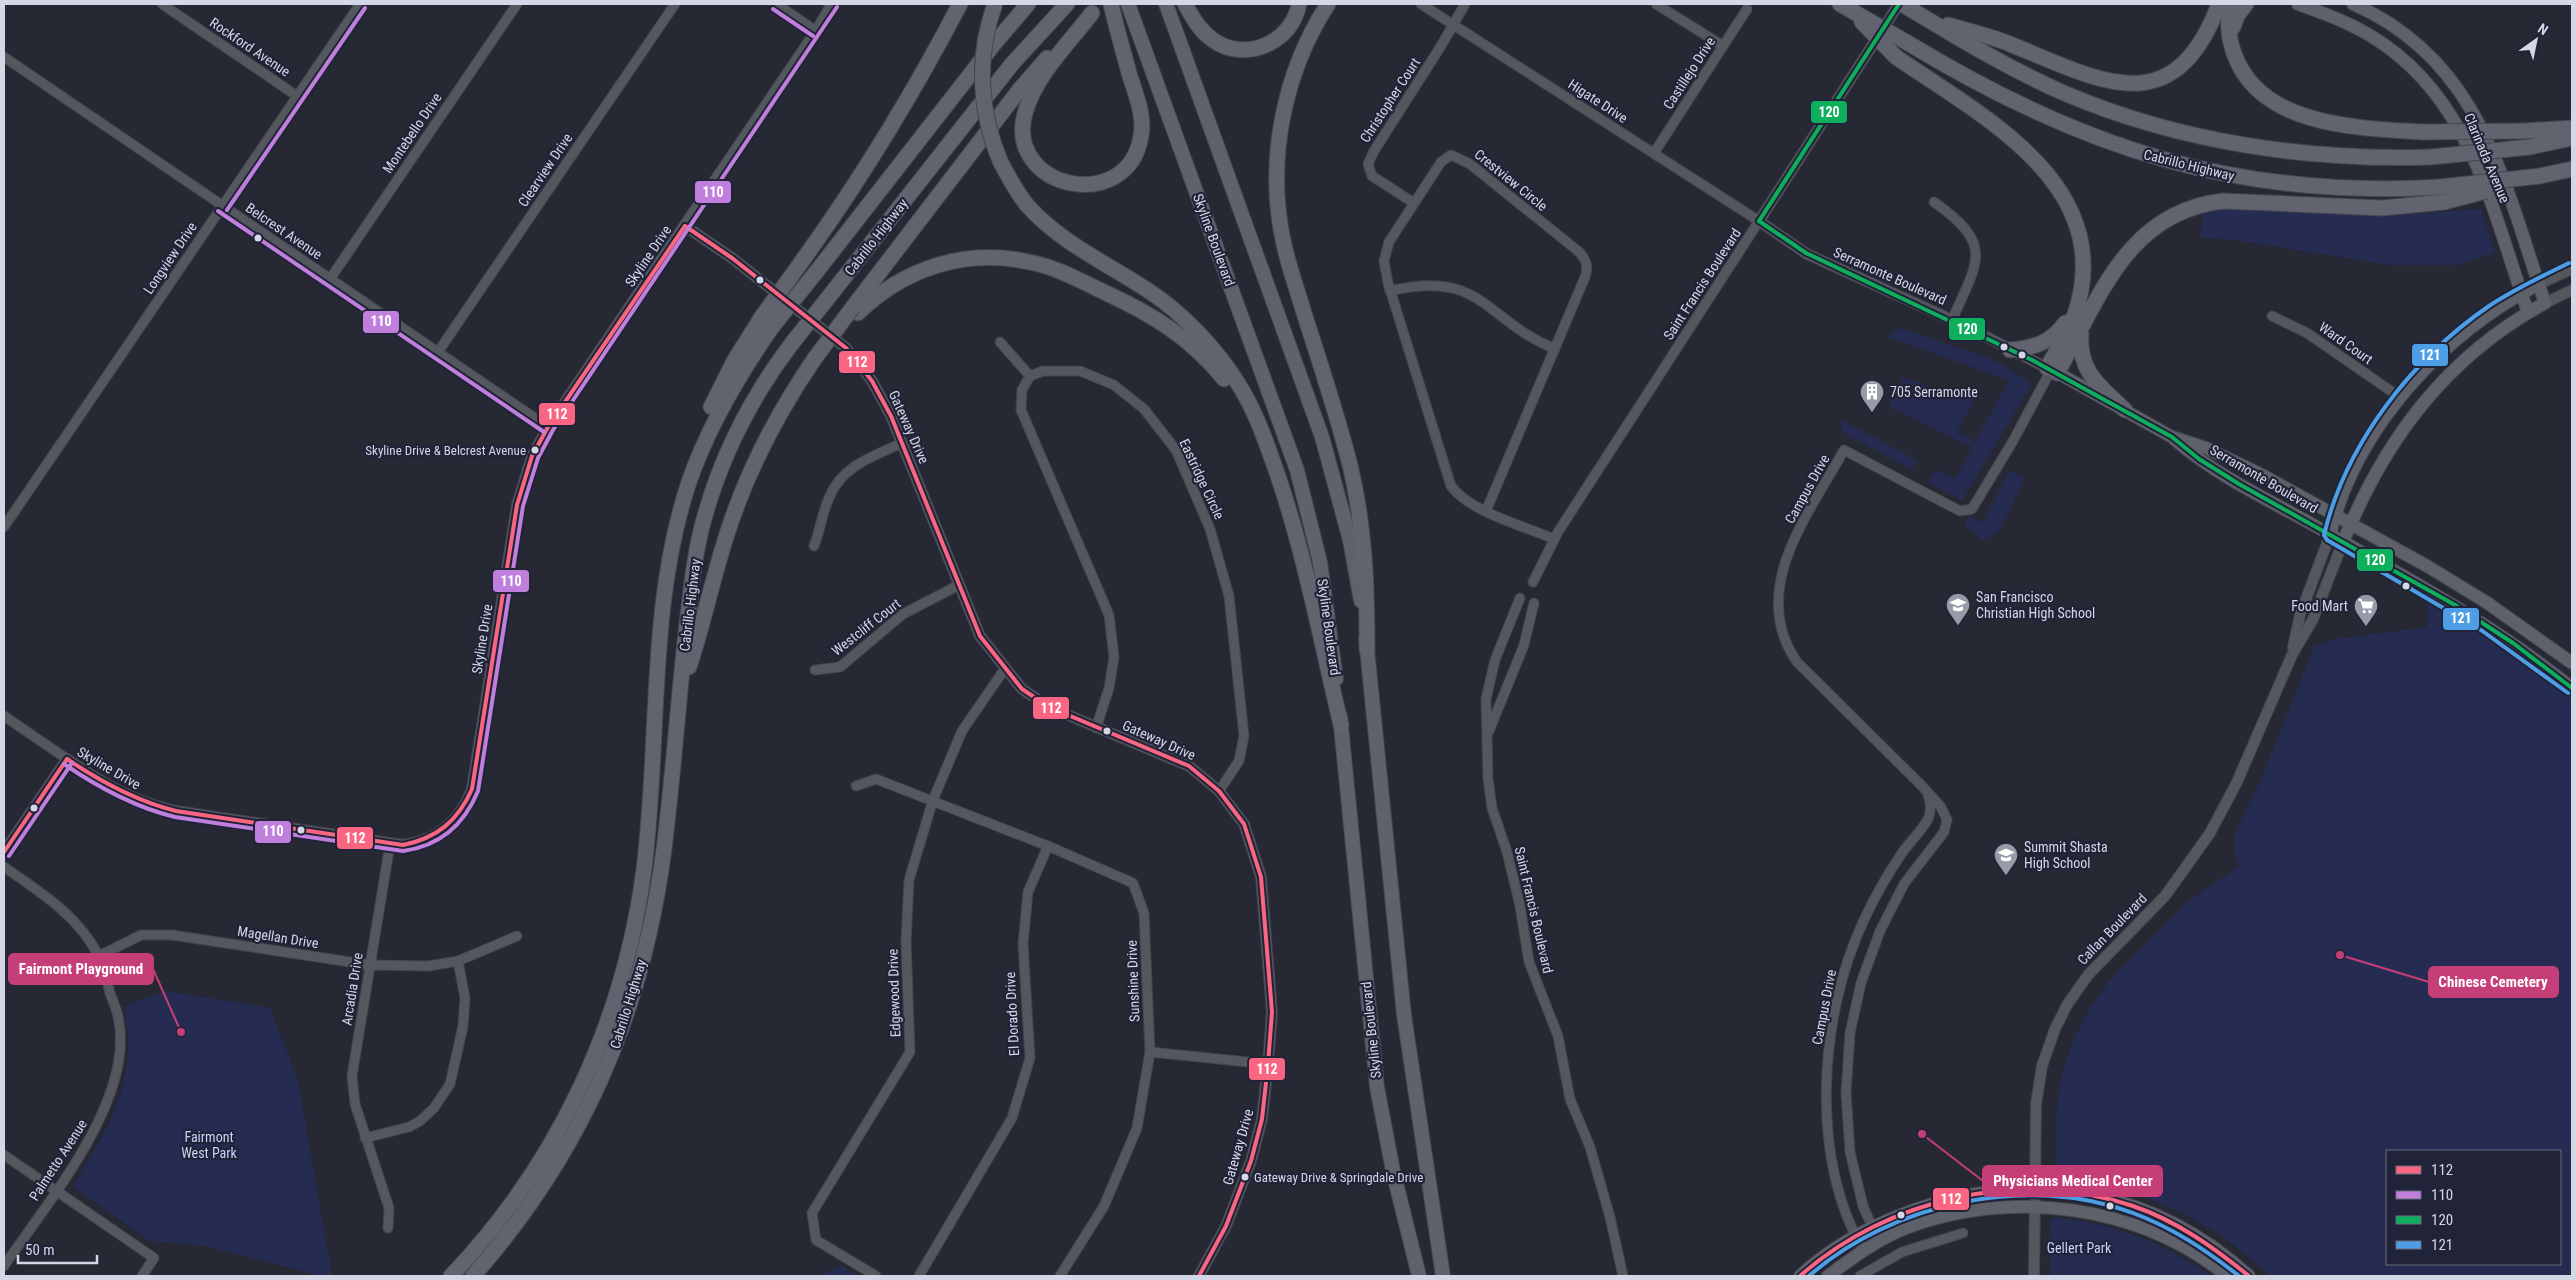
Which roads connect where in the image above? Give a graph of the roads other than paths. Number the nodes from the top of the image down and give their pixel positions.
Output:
1 (162, 4) edge
2 (360, 4) edge
3 (518, 4) edge
4 (675, 4) edge
5 (776, 4) edge
6 (832, 4) edge
7 (955, 4) edge
8 (960, 4) edge
9 (995, 4) edge
10 (1028, 4) edge
11 (1067, 4) edge
12 (1111, 4) edge
13 (1128, 4) edge
14 (1166, 4) edge
15 (1185, 4) edge
16 (1299, 4) edge
17 (1328, 4) edge
18 (1421, 4) edge
19 (1465, 4) edge
20 (1656, 4) edge
21 (1840, 4) edge
22 (1901, 4) edge
23 (2213, 4) edge
24 (2219, 4) edge
25 (2232, 4) edge
26 (2246, 4) edge
27 (2298, 4) edge
28 (2353, 4) edge
29 (1097, 8) edge
30 (1747, 9) dead end
31 (1854, 12) junction
32 (1928, 20) junction
33 (1453, 24) junction
34 (816, 31) junction
35 (2204, 39) junction
36 (1723, 46) junction
37 (934, 54) junction
38 (2235, 56) junction
39 (4, 57) edge
40 (297, 96) junction
41 (2572, 128) edge
42 (2572, 138) edge
43 (1654, 153) junction
44 (2572, 169) edge
45 (2442, 194) junction
46 (1934, 202) dead end
47 (1414, 203) junction
48 (222, 206) junction
49 (1759, 221) junction
50 (685, 226) junction
51 (2572, 269) edge
52 (330, 279) junction
53 (2081, 280) junction
54 (2538, 284) junction
55 (2572, 290) edge
56 (1390, 291) junction
57 (2521, 293) junction
58 (2545, 303) junction
59 (856, 310) junction
60 (2528, 312) junction
61 (2272, 316) dead end
62 (1952, 320) junction
63 (766, 323) junction
64 (2081, 331) junction
65 (1000, 342) dead end
66 (1555, 349) junction
67 (2010, 350) junction
68 (438, 352) junction
69 (2052, 370) junction
70 (1030, 376) junction
71 (2400, 398) junction
72 (2125, 410) junction
73 (548, 427) junction
74 (2172, 437) junction
75 (1265, 441) junction
76 (902, 443) junction
77 (1486, 511) junction
78 (2334, 515) junction
79 (2351, 524) junction
80 (4, 527) edge
81 (2330, 535) junction
82 (1554, 539) junction
83 (2343, 542) junction
84 (814, 546) dead end
85 (1533, 582) dead end
86 (959, 585) junction
87 (1520, 598) dead end
88 (1534, 603) dead end
89 (1367, 650) junction
90 (2292, 655) junction
91 (2572, 663) edge
92 (815, 670) dead end
93 (1004, 670) junction
94 (2572, 688) edge
95 (678, 700) junction
96 (4, 716) edge
97 (1340, 725) junction
98 (1096, 728) junction
99 (1487, 749) junction
100 (67, 759) junction
101 (856, 786) dead end
102 (1922, 786) junction
103 (1219, 790) junction
104 (933, 800) junction
105 (390, 844) junction
106 (1048, 846) junction
107 (4, 852) edge
108 (4, 867) edge
109 (518, 936) dead end
110 (98, 956) junction
111 (458, 961) junction
112 (370, 965) junction
113 (1150, 1052) junction
114 (1268, 1064) junction
115 (365, 1138) junction
116 (4, 1155) edge
117 (2033, 1188) junction
118 (56, 1189) junction
119 (2033, 1207) junction
120 (388, 1228) dead end
121 (1872, 1228) junction
122 (1963, 1233) dead end
123 (1855, 1236) junction
124 (1879, 1242) junction
125 (1864, 1251) junction
126 (4, 1266) edge
127 (1870, 1273) edge
128 (142, 1276) edge
129 (451, 1276) edge
130 (472, 1276) edge
131 (876, 1276) edge
132 (919, 1276) edge
133 (1060, 1276) edge
134 (1199, 1276) edge
135 (1419, 1276) edge
136 (1443, 1276) edge
137 (1623, 1276) edge
138 (1800, 1276) edge
139 (1828, 1276) edge
140 (1860, 1276) edge
141 (2034, 1276) edge
142 (2227, 1276) edge
143 (2249, 1276) edge

1 - 40 street, Rockford Avenue
2 - 40 street, Longview Drive
3 - 52 street, Montebello Drive
4 - 68 street, Clearview Drive
5 - 34 street
6 - 34 street, Skyline Drive
7 - 37 highway
8 - 37 highway
9 - 75 highway, bridge
10 - 63 highway, Cabrillo Highway, bridge
11 - 95 highway, Cabrillo Highway, bridge
12 - 29 highway
13 - 97 main road, Skyline Boulevard
14 - 89 main road
15 - 16 highway
17 - 89 highway
18 - 33 street, Higate Drive
19 - 33 street, Christopher Court
20 - 36 street
21 - 31 highway, Cabrillo Highway
22 - 32 highway
22 - 49 street, Saint Francis Boulevard
23 - 35 highway
24 - 35 highway
25 - 38 highway
26 - 38 highway
27 - 57 main road, Clarinada Avenue
28 - 54 main road, Clarinada Avenue
29 - 59 highway
30 - 36 street, Castillejo Drive
31 - 45 highway, Cabrillo Highway, bridge
31 - 53 highway, bridge
32 - 35 highway
32 - 42 highway, bridge
33 - 43 street, Higate Drive
33 - 47 street, Christopher Court
34 - 50 street, Skyline Drive
36 - 43 street, Castillejo Drive
37 - 63 highway, bridge
38 - 41 highway, bridge
39 - 48 street, Belcrest Avenue
40 - 48 street, Longview Drive
43 - 49 street, Higate Drive
44 - 45 highway, Cabrillo Highway, bridge
45 - 64 highway
46 - 62 street
47 - 56 street, Crestview Circle
47 - 66 street, Crestview Circle
48 - 52 street, Belcrest Avenue
48 - 80 street, Longview Drive
49 - 62 street, Serramonte Boulevard
49 - 82 street, Saint Francis Boulevard
50 - 73 street, Skyline Drive
50 - 76 street, Gateway Drive
51 - 54 street, Callan Boulevard
52 - 68 street, Belcrest Avenue
53 - 67 highway
53 - 69 highway
54 - 57 main road, Callan Boulevard
54 - 58 main road, Clarinada Avenue
55 - 58 street, Callan Boulevard
56 - 66 street
56 - 77 street, Crestview Circle
57 - 60 main road, Clarinada Avenue
57 - 71 main road, Callan Boulevard
58 - 60 main road, Callan Boulevard
59 - 75 highway
59 - 95 highway, bridge
60 - 79 main road, Callan Boulevard
61 - 71 street, Ward Court
62 - 67 street, Serramonte Boulevard
63 - 129 highway, Cabrillo Highway
64 - 69 highway
64 - 72 highway
65 - 70 street
66 - 77 street, Crestview Circle
67 - 69 street, Serramonte Boulevard
68 - 73 street, Belcrest Avenue
69 - 72 main road, Serramonte Boulevard
69 - 102 street, Campus Drive
70 - 98 street
70 - 103 street, Eastridge Circle
71 - 78 main road, Callan Boulevard
72 - 74 main road, Serramonte Boulevard
73 - 105 street, Skyline Drive
74 - 78 main road, Serramonte Boulevard
74 - 81 main road, Serramonte Boulevard
75 - 97 highway
76 - 84 street
76 - 86 street, Gateway Drive
77 - 82 street, Crestview Circle
78 - 79 main road, Serramonte Boulevard
78 - 81 main road, Callan Boulevard
79 - 83 main road, Callan Boulevard
79 - 91 main road, Serramonte Boulevard
81 - 83 main road, Serramonte Boulevard
81 - 90 street, Callan Boulevard
82 - 85 street, Saint Francis Boulevard
83 - 90 street, Callan Boulevard
83 - 94 main road, Serramonte Boulevard
86 - 92 street, Westcliff Court
86 - 93 street, Gateway Drive
87 - 99 street, Saint Francis Boulevard
88 - 99 street, Saint Francis Boulevard
89 - 136 main road
90 - 117 street, Callan Boulevard
93 - 98 street, Gateway Drive
93 - 104 street, Edgewood Drive
95 - 130 highway, Cabrillo Highway
96 - 100 street, Skyline Drive
97 - 135 main road, Skyline Boulevard
98 - 103 street, Gateway Drive
99 - 137 street, Saint Francis Boulevard
100 - 105 street, Skyline Drive
100 - 107 street
101 - 104 street, Sunshine Drive
102 - 121 street, Campus Drive
102 - 123 street, Campus Drive
103 - 114 street, Gateway Drive
104 - 106 street, Sunshine Drive
104 - 131 street, Edgewood Drive
105 - 112 street, Arcadia Drive
106 - 113 street, Sunshine Drive
106 - 132 street, El Dorado Drive
108 - 110 street, Palmetto Avenue
109 - 111 street, Magellan Drive
110 - 112 street, Magellan Drive
110 - 118 street, Palmetto Avenue
111 - 112 street, Magellan Drive
111 - 115 street
112 - 115 street, Arcadia Drive
113 - 114 street
113 - 133 street, Sunshine Drive
114 - 134 street, Gateway Drive
115 - 120 street, Arcadia Drive
116 - 118 street
117 - 119 street, Callan Boulevard
117 - 121 main road
117 - 143 main road
118 - 126 street, Palmetto Avenue
118 - 128 street
119 - 124 main road
119 - 141 street, Callan Boulevard
119 - 142 main road
121 - 123 main road
121 - 124 street, Campus Drive
122 - 127 street
123 - 125 street, Campus Drive
123 - 138 main road
124 - 125 main road
125 - 139 main road
127 - 140 street

